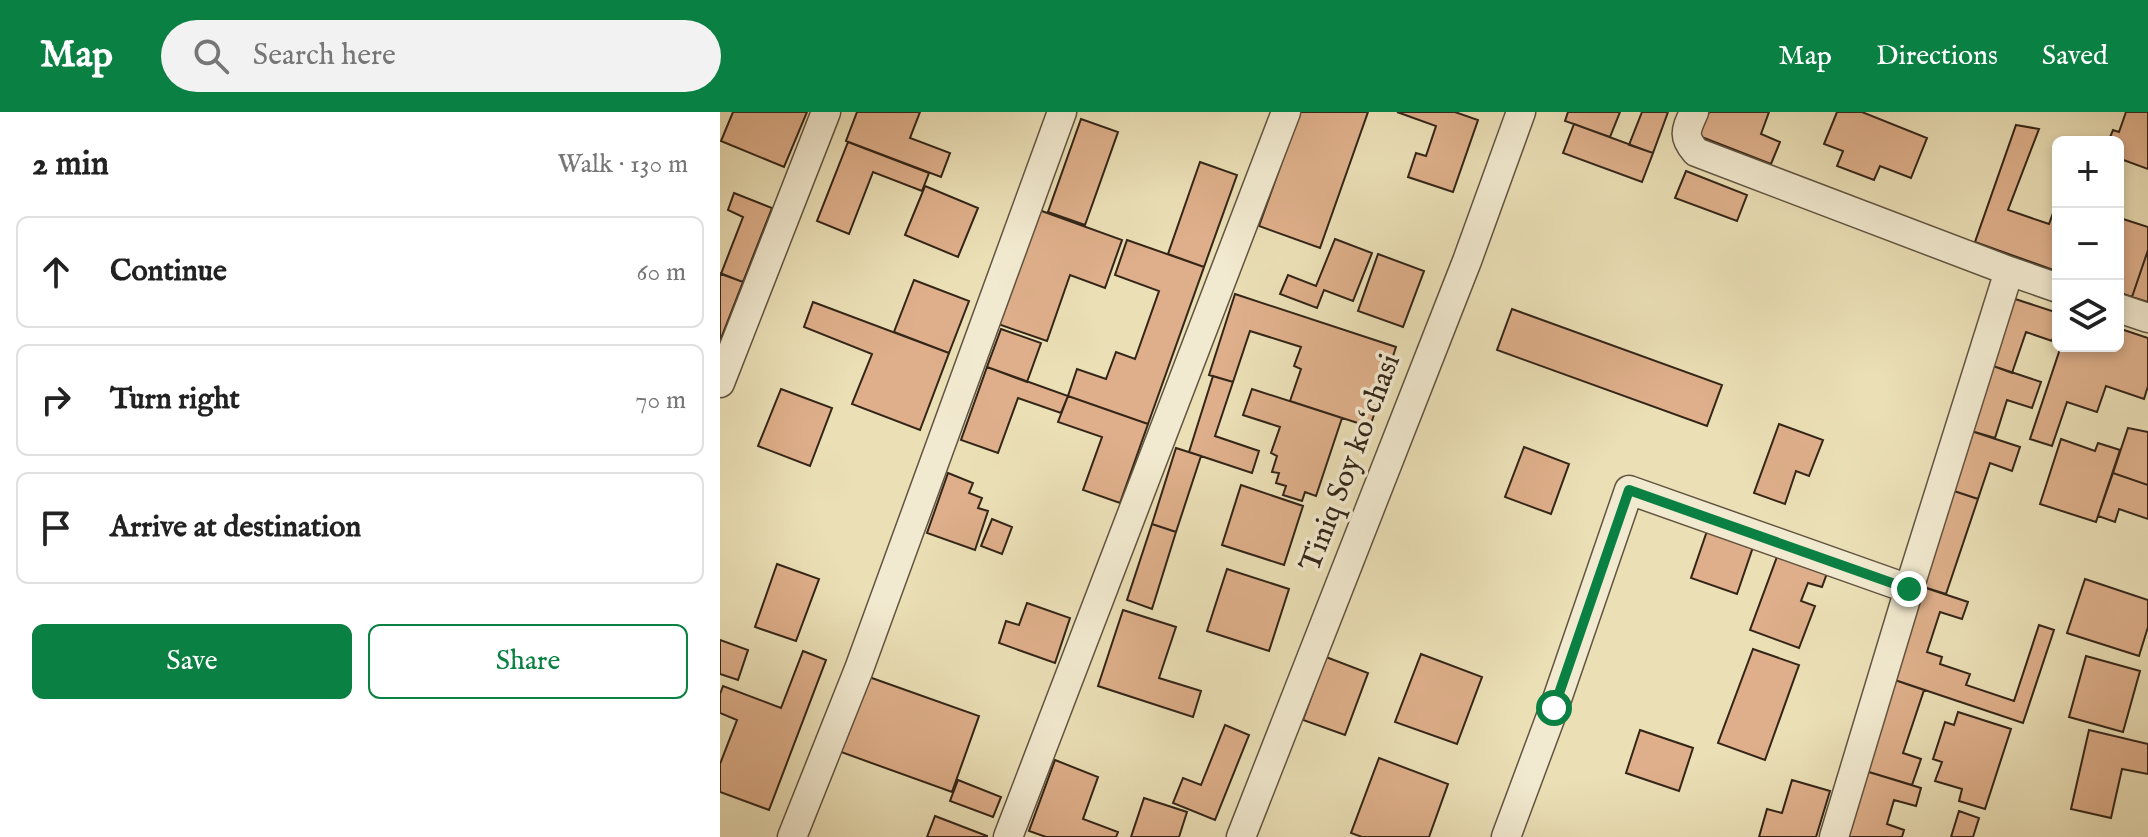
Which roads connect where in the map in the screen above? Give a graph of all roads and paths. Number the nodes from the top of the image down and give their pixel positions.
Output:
1 (826, 112) edge
2 (1062, 112) edge
3 (1286, 112) edge
4 (1521, 112) edge
5 (1694, 112) edge
6 (2009, 271) junction
7 (2052, 286) edge
8 (2124, 310) edge
9 (2148, 318) edge
10 (720, 383) edge
11 (1909, 589) junction
12 (792, 837) edge
13 (1008, 837) edge
14 (1241, 837) edge
15 (1506, 837) edge
16 (1834, 837) edge

1 - 10 street
2 - 12 street
3 - 13 street
4 - 14 street, Tiniq Soy koʻchasi
5 - 6 street
6 - 7 street
6 - 11 street
8 - 9 street
11 - 15 street
11 - 16 street

